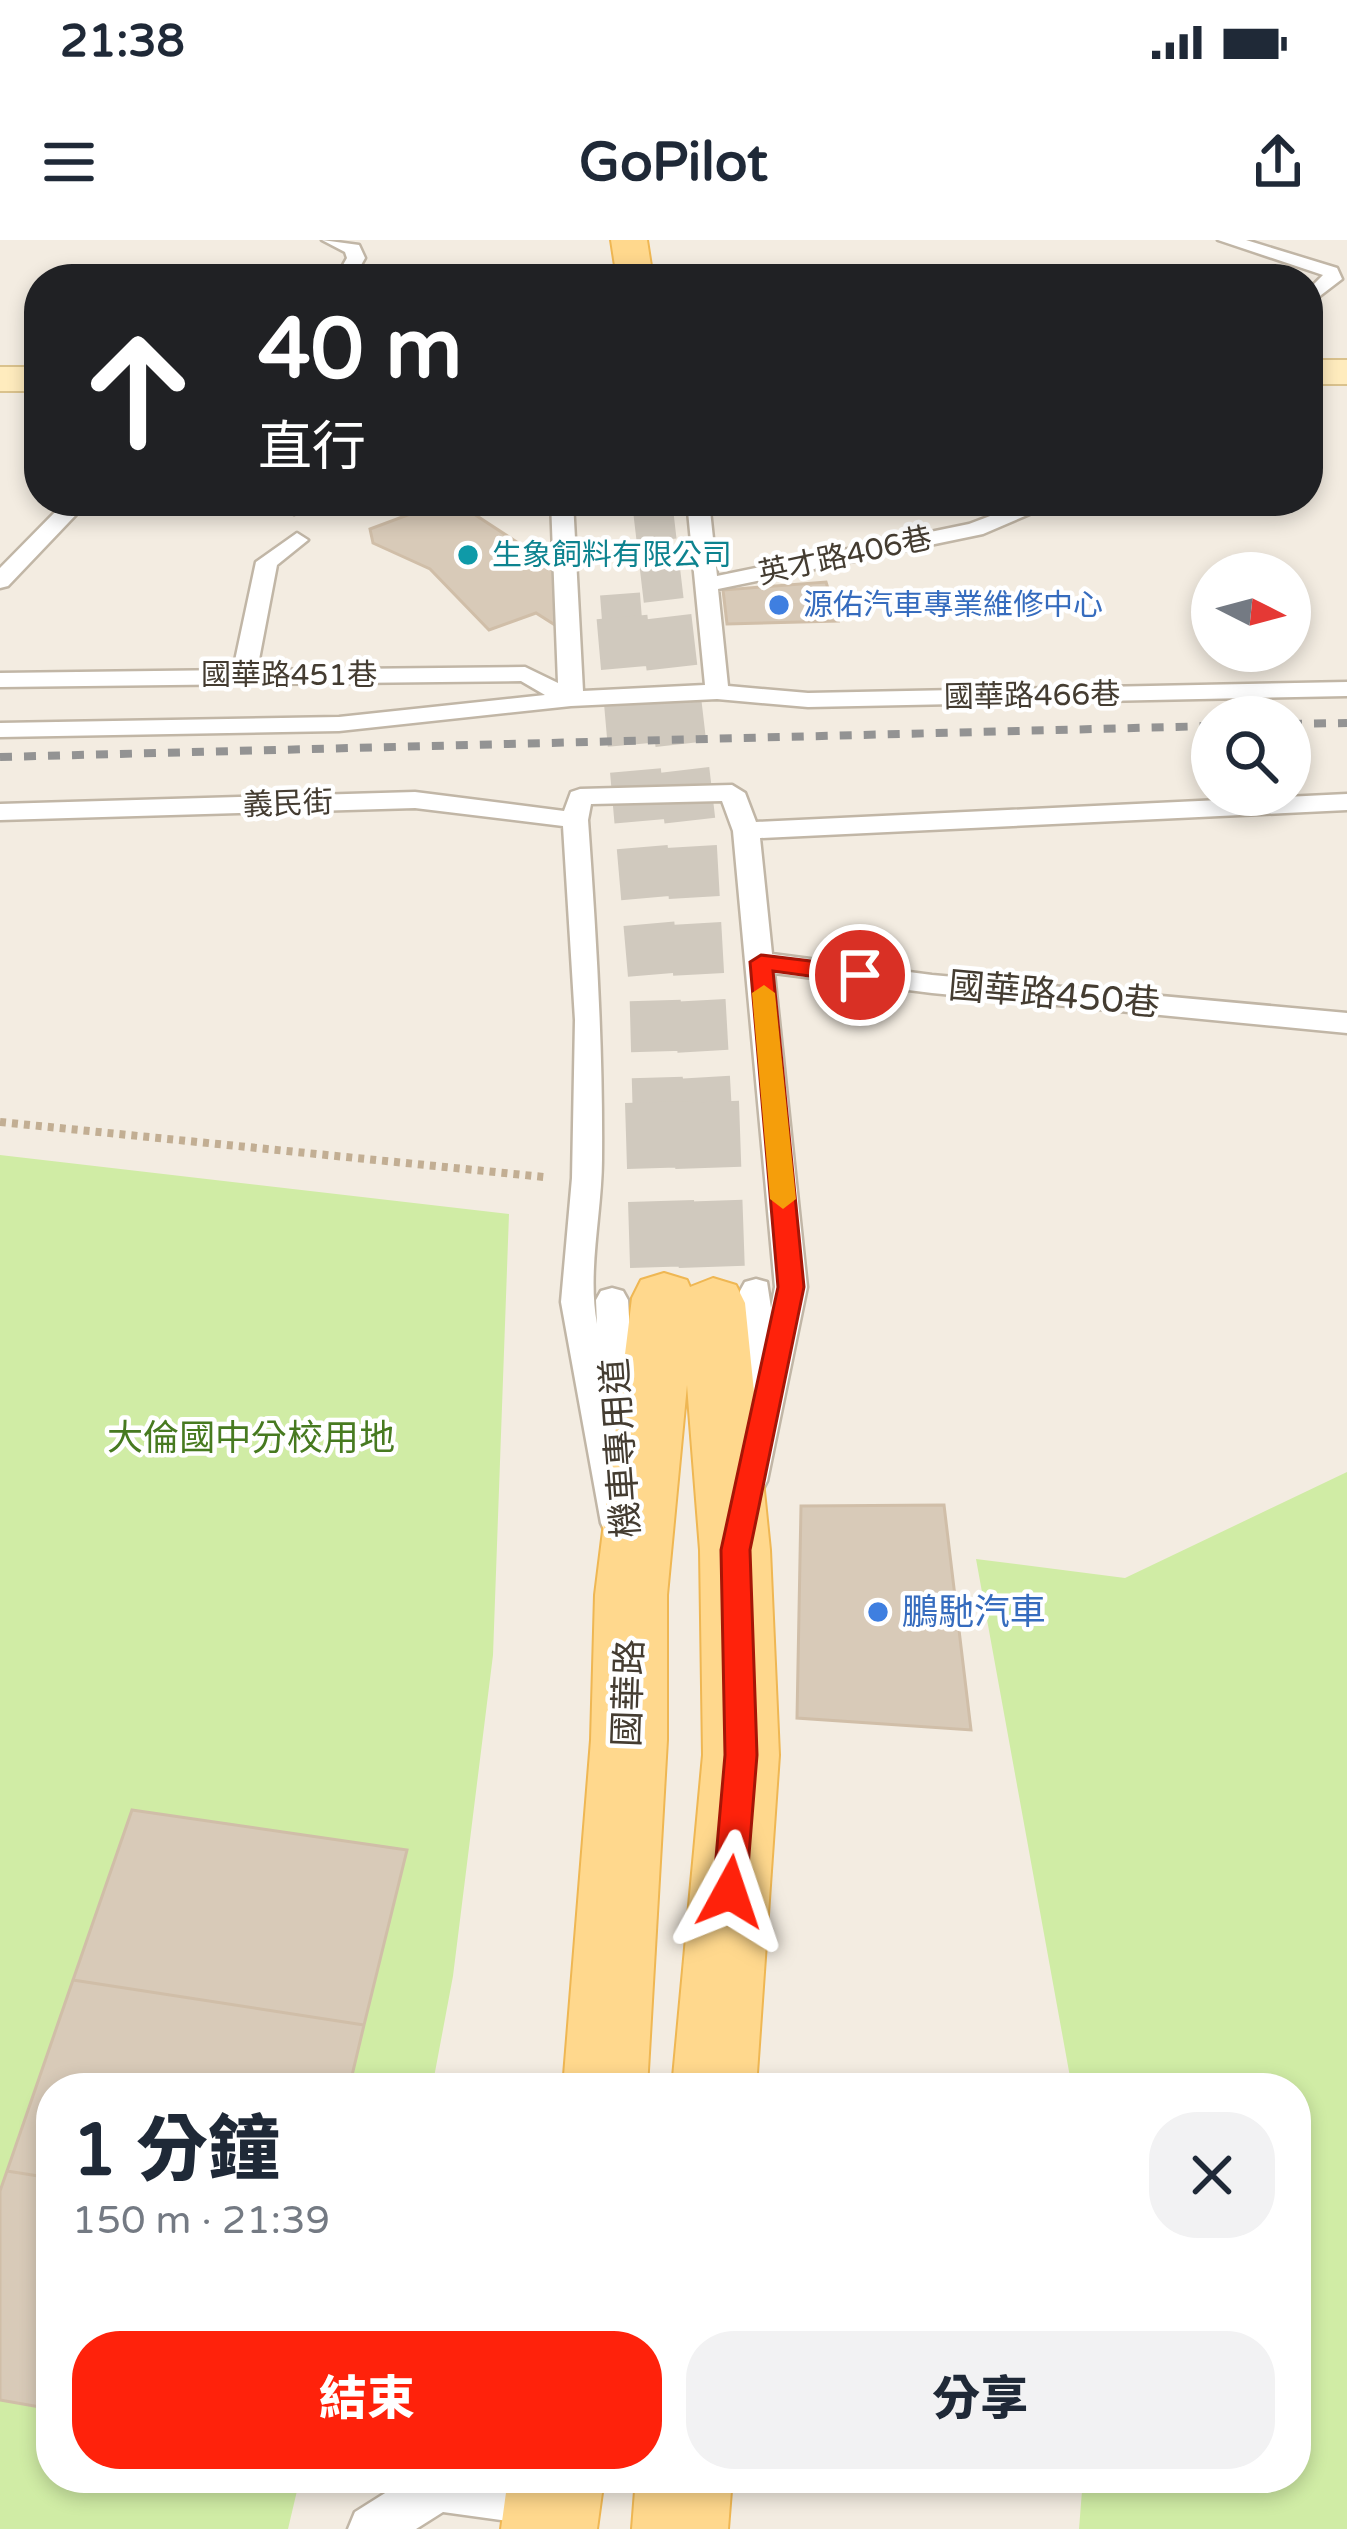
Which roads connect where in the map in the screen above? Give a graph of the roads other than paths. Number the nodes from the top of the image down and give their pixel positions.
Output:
1 (331, 240) edge
2 (1227, 240) edge
3 (353, 264) edge
4 (1305, 264) edge
5 (63, 516) edge
6 (563, 516) edge
7 (700, 516) edge
8 (1009, 516) edge
9 (297, 540) dead end
10 (0, 581) edge
11 (708, 584) junction
12 (244, 674) junction
13 (0, 680) edge
14 (1347, 689) edge
15 (717, 692) junction
16 (571, 699) junction
17 (0, 730) edge
18 (1347, 802) edge
19 (0, 812) edge
20 (575, 820) junction
21 (746, 831) junction
22 (761, 962) junction
23 (1347, 1023) edge
24 (736, 1550) junction
25 (632, 1595) junction
26 (606, 2073) edge
27 (715, 2073) edge
28 (429, 2493) edge
29 (479, 2493) edge
30 (683, 2493) edge
31 (553, 2504) edge
32 (372, 2529) edge
33 (680, 2529) edge

1 - 3 lane
2 - 4 lane
5 - 10 lane
6 - 16 lane
7 - 11 lane
8 - 11 lane, 英才路406巷
9 - 12 lane
11 - 15 lane
12 - 13 lane, 國華路451巷
12 - 16 lane, 國華路451巷
14 - 15 lane, 國華路466巷
15 - 16 lane, 國華路466巷
16 - 17 lane, 國華路466巷
18 - 21 lane
19 - 20 lane, 義民街
20 - 21 lane
20 - 25 lane
21 - 22 lane
22 - 23 lane, 國華路450巷
22 - 24 lane
24 - 25 main road, 國華路
24 - 27 main road, 國華路
25 - 26 main road, 國華路
28 - 32 lane
29 - 31 lane
30 - 33 main road

